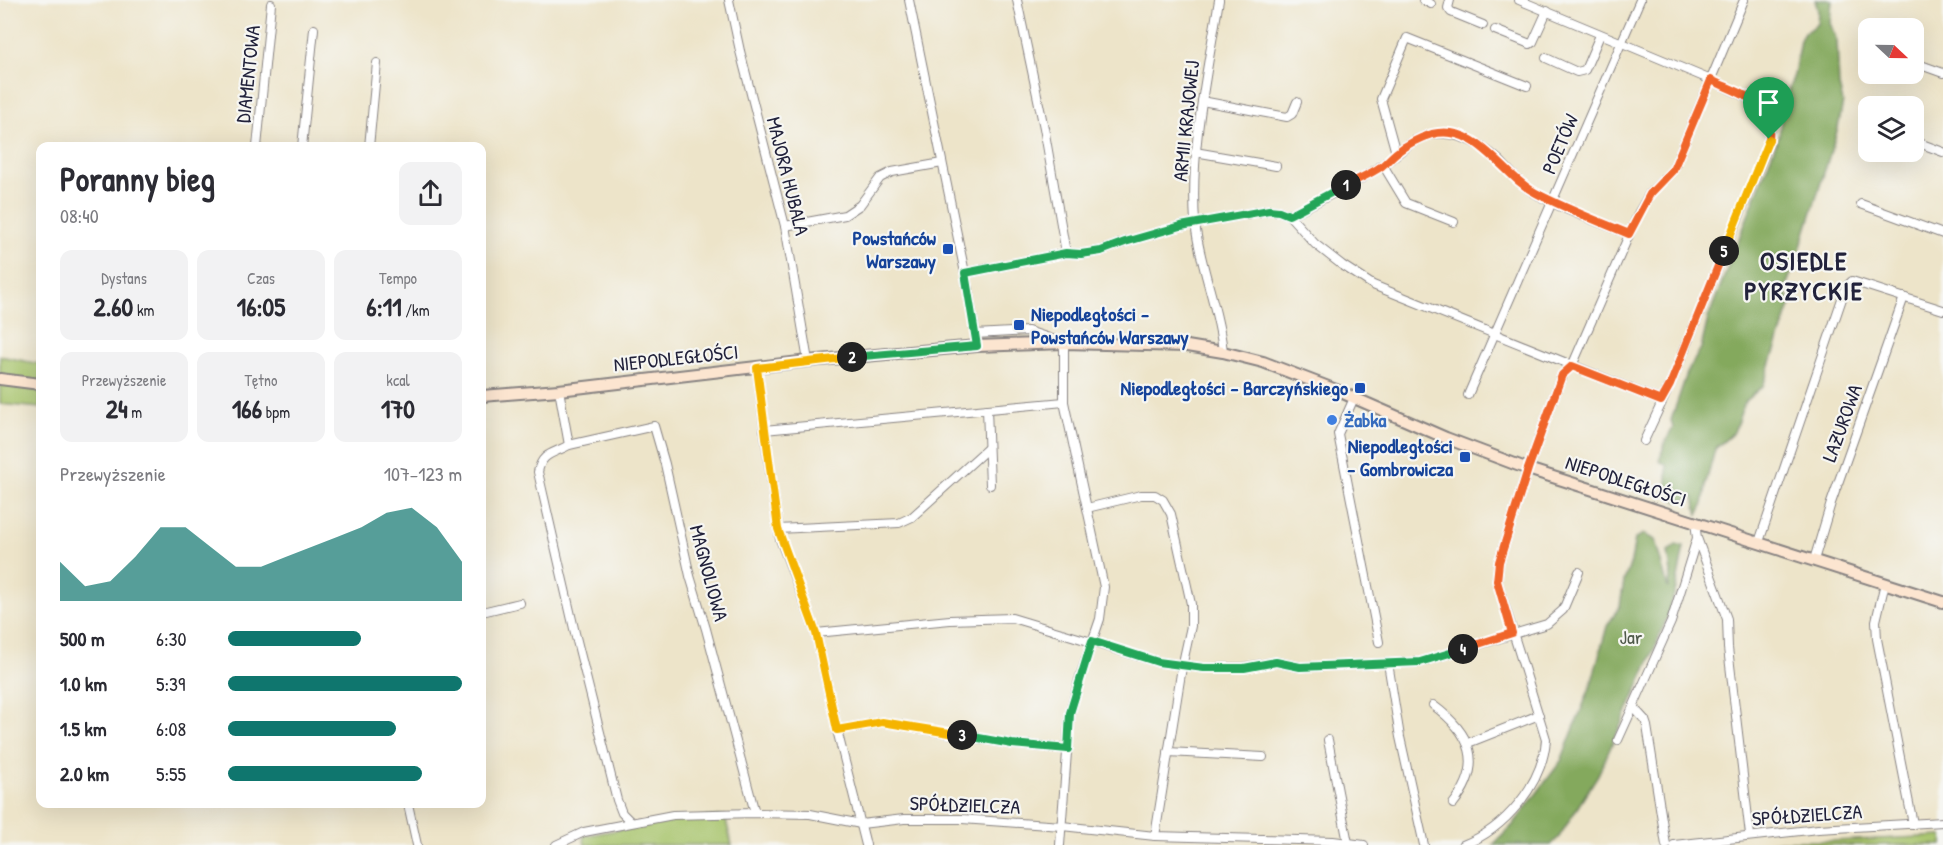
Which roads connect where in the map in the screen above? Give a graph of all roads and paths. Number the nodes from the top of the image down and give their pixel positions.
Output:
1 (729, 0) edge
2 (909, 0) edge
3 (1017, 0) edge
4 (1219, 0) edge
5 (1423, 0) edge
6 (1450, 0) edge
7 (1519, 0) edge
8 (1640, 0) edge
9 (1744, 0) edge
10 (271, 4) dead end
11 (1431, 4) dead end
12 (1547, 11) junction
13 (1482, 25) dead end
14 (314, 28) dead end
15 (1495, 30) dead end
16 (1600, 35) junction
17 (1621, 43) junction
18 (1546, 58) dead end
19 (376, 63) dead end
20 (1924, 66) edge
21 (1943, 73) edge
22 (1711, 80) junction
23 (1527, 86) dead end
24 (1202, 101) junction
25 (1296, 102) dead end
26 (257, 142) edge
27 (303, 142) edge
28 (369, 142) edge
29 (1924, 145) edge
30 (1195, 152) junction
31 (1943, 152) edge
32 (1396, 153) junction
33 (942, 163) junction
34 (1276, 165) dead end
35 (1383, 165) junction
36 (1554, 202) junction
37 (1861, 204) dead end
38 (1289, 215) junction
39 (1454, 222) dead end
40 (1196, 224) junction
41 (785, 226) junction
42 (1629, 234) junction
43 (1943, 234) edge
44 (1066, 253) junction
45 (965, 273) junction
46 (1904, 297) junction
47 (1943, 310) edge
48 (975, 334) junction
49 (1495, 334) junction
50 (1064, 343) junction
51 (977, 346) junction
52 (1224, 352) junction
53 (808, 361) junction
54 (1572, 366) junction
55 (757, 368) junction
56 (0, 379) edge
57 (36, 384) edge
58 (559, 390) junction
59 (1468, 395) dead end
60 (486, 396) edge
61 (1354, 398) junction
62 (1661, 401) junction
63 (1064, 402) junction
64 (987, 409) junction
65 (764, 430) junction
66 (1644, 441) dead end
67 (570, 446) junction
68 (988, 448) junction
69 (1528, 469) junction
70 (990, 485) dead end
71 (1087, 508) junction
72 (1695, 522) junction
73 (778, 529) junction
74 (1697, 538) junction
75 (1759, 542) junction
76 (1814, 560) junction
77 (1579, 572) dead end
78 (1885, 584) junction
79 (1943, 602) edge
80 (520, 603) dead end
81 (486, 611) edge
82 (816, 633) junction
83 (1512, 633) junction
84 (1092, 641) junction
85 (1380, 642) dead end
86 (1388, 663) junction
87 (1182, 667) junction
88 (1433, 705) dead end
89 (1633, 707) junction
90 (1539, 715) junction
91 (837, 730) junction
92 (1328, 740) dead end
93 (1618, 740) dead end
94 (1468, 743) junction
95 (1068, 749) junction
96 (1168, 752) junction
97 (1263, 757) dead end
98 (1452, 804) dead end
99 (409, 808) edge
100 (755, 813) junction
101 (631, 822) junction
102 (1943, 822) edge
103 (861, 824) junction
104 (1913, 824) junction
105 (1062, 826) junction
106 (1750, 835) junction
107 (1155, 836) junction
108 (1348, 843) junction
109 (417, 845) edge
110 (556, 845) edge
111 (866, 845) edge
112 (1060, 845) edge
113 (1364, 845) edge
114 (1424, 845) edge
115 (1463, 845) edge
116 (1666, 845) edge
117 (1674, 845) edge

1 - 41 street, MAJORA HUBALA
2 - 33 street
3 - 44 street
4 - 24 street, ARMII KRAJOWEJ
5 - 11 street
6 - 13 street
7 - 12 street
8 - 17 street, POETÓW
9 - 22 street
10 - 26 street, DIAMENTOWA
12 - 15 street
12 - 16 street
14 - 27 street
16 - 17 street
16 - 18 street
17 - 22 street
17 - 36 street, POETÓW
19 - 28 street
20 - 21 street
22 - 42 street
22 - 62 street
23 - 32 street
24 - 25 street
24 - 30 street, ARMII KRAJOWEJ
29 - 31 street
30 - 34 street
30 - 40 street, ARMII KRAJOWEJ
32 - 35 street
32 - 36 street
33 - 41 street
33 - 45 street
35 - 38 street
35 - 39 street
36 - 42 street
36 - 49 street, POETÓW
37 - 43 street
38 - 40 street
38 - 49 street
40 - 44 street
40 - 52 street, ARMII KRAJOWEJ
41 - 53 street, MAJORA HUBALA
42 - 54 street
44 - 45 street
45 - 48 street
46 - 47 street
46 - 75 street
46 - 76 street, LAZUROWA
48 - 50 street
48 - 51 street
49 - 54 street
49 - 59 street, POETÓW
50 - 51 street, NIEPODLEGŁOŚCI
50 - 52 street, NIEPODLEGŁOŚCI
50 - 63 street
51 - 53 street, NIEPODLEGŁOŚCI
52 - 61 street, NIEPODLEGŁOŚCI
53 - 55 street, NIEPODLEGŁOŚCI
54 - 62 street
54 - 69 street
55 - 58 street, NIEPODLEGŁOŚCI
55 - 65 street
56 - 57 street
58 - 60 street, NIEPODLEGŁOŚCI
58 - 67 street
61 - 69 street, NIEPODLEGŁOŚCI
61 - 85 street
62 - 66 street
63 - 64 street
63 - 71 street
64 - 65 street
64 - 68 street
65 - 73 street
67 - 100 street, MAGNOLIOWA
67 - 101 street, MAGNOLIOWA
68 - 70 street
68 - 73 street
69 - 72 street, NIEPODLEGŁOŚCI
69 - 83 street
71 - 84 street
71 - 87 street
72 - 74 street
72 - 75 street, NIEPODLEGŁOŚCI
73 - 82 street
74 - 89 street
74 - 106 street
75 - 76 street, NIEPODLEGŁOŚCI
76 - 78 street, NIEPODLEGŁOŚCI
77 - 83 street
78 - 79 street, NIEPODLEGŁOŚCI
78 - 104 street
80 - 81 street
82 - 84 street
82 - 91 street
83 - 86 street
83 - 90 street
84 - 87 street
84 - 95 street
86 - 87 street
86 - 114 street
87 - 96 street
88 - 94 street
89 - 93 street
89 - 116 street
90 - 94 street
90 - 115 street
91 - 95 street
91 - 103 street
92 - 108 street
94 - 98 street
95 - 105 street
96 - 97 street
96 - 107 street
99 - 109 street
100 - 101 street, SPÓŁDZIELCZA
100 - 103 street, SPÓŁDZIELCZA
101 - 110 street, SPÓŁDZIELCZA
102 - 104 street, SPÓŁDZIELCZA
103 - 105 street, SPÓŁDZIELCZA
103 - 111 street
104 - 106 street, SPÓŁDZIELCZA
105 - 107 street, SPÓŁDZIELCZA
105 - 112 street
106 - 117 street, SPÓŁDZIELCZA
107 - 108 street, SPÓŁDZIELCZA
108 - 113 street, SPÓŁDZIELCZA

